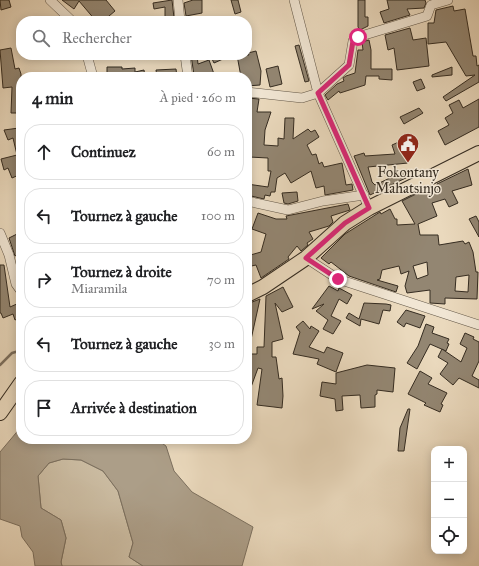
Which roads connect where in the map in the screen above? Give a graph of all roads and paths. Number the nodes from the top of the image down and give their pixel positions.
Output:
1 (50, 0) edge
2 (178, 0) edge
3 (294, 0) edge
4 (448, 0) edge
5 (67, 16) edge
6 (180, 16) edge
7 (88, 60) edge
8 (186, 60) edge
9 (92, 72) edge
10 (187, 72) edge
11 (252, 93) edge
12 (318, 93) junction
13 (479, 153) edge
14 (367, 201) junction
15 (252, 202) edge
16 (0, 233) edge
17 (306, 258) junction
18 (16, 284) edge
19 (252, 292) edge
20 (479, 325) edge
21 (16, 390) edge
22 (0, 413) edge

1 - 5 street
2 - 6 street
3 - 12 street
4 - 12 street
7 - 9 street
8 - 10 street
11 - 12 street
12 - 14 street
13 - 14 main road
14 - 15 street
14 - 17 main road
16 - 18 street
17 - 19 main road
17 - 20 street
21 - 22 main road

